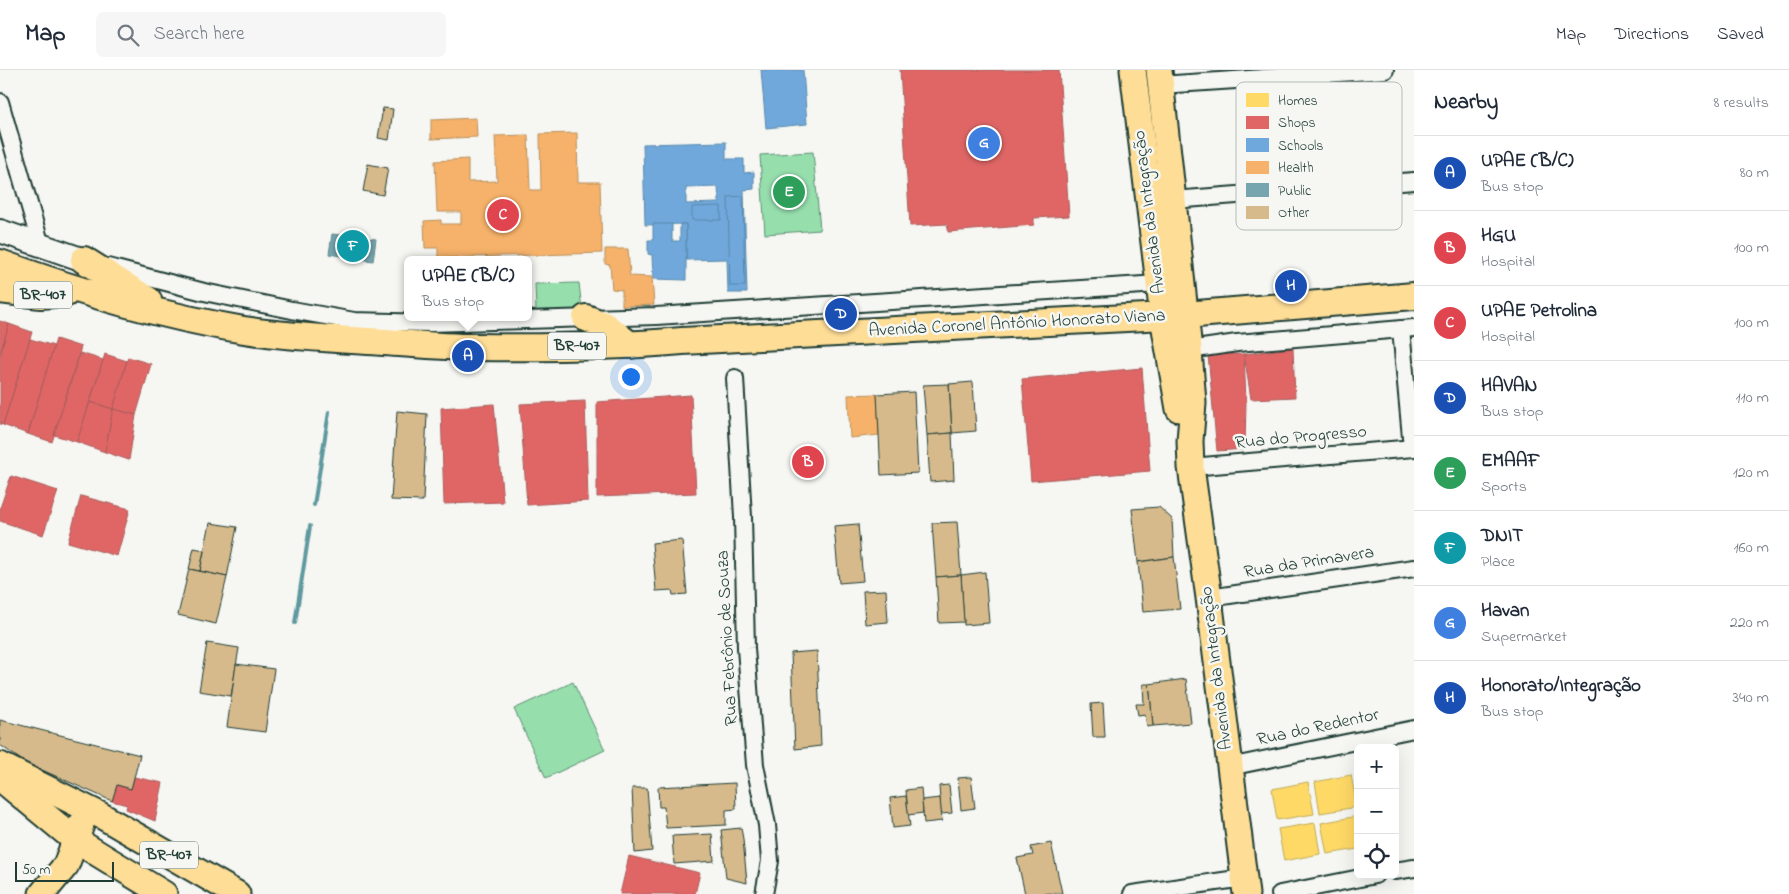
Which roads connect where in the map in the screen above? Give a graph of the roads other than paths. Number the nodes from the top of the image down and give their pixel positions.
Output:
1 (1133, 70) edge
2 (1385, 70) edge
3 (1160, 78) edge
4 (0, 102) edge
5 (1236, 195) edge
6 (1173, 200) junction
7 (0, 231) edge
8 (42, 246) junction
9 (84, 260) junction
10 (0, 263) edge
11 (1159, 284) junction
12 (0, 290) edge
13 (85, 292) junction
14 (1414, 296) edge
15 (170, 314) junction
16 (1174, 316) junction
17 (586, 318) junction
18 (532, 320) edge
19 (492, 321) edge
20 (1408, 328) edge
21 (630, 345) junction
22 (1189, 350) junction
23 (735, 378) dead end
24 (1190, 441) junction
25 (1413, 448) edge
26 (1191, 467) junction
27 (1414, 568) edge
28 (1209, 598) junction
29 (1414, 729) edge
30 (0, 765) edge
31 (1229, 767) junction
32 (0, 778) edge
33 (102, 816) junction
34 (74, 839) junction
35 (1414, 868) edge
36 (1399, 870) edge
37 (1355, 879) edge
38 (1245, 886) edge
39 (42, 894) edge
40 (164, 894) edge
41 (237, 894) edge
42 (764, 894) edge
43 (1132, 894) edge
44 (1280, 894) edge

1 - 11 main road, Avenida da Integração
2 - 3 street
3 - 6 main road, Avenida da Integração
4 - 8 street
5 - 6 street
6 - 16 main road, Avenida da Integração
7 - 8 main road
8 - 9 main road
9 - 15 highway
9 - 19 street
10 - 13 highway, Avenida Coronel Antônio Honorato Viana / BR-407
11 - 16 main road, Avenida da Integração
11 - 17 street
12 - 13 highway, BR-407
13 - 15 highway, Avenida Coronel Antônio Honorato Viana / BR-407
14 - 16 highway, Avenida Coronel Antônio Honorato Viana / BR-407
15 - 21 highway, Avenida Coronel Antônio Honorato Viana / BR-407
16 - 21 highway, Avenida Coronel Antônio Honorato Viana / BR-407
16 - 22 main road, Avenida da Integração
16 - 24 main road, Avenida da Integração
17 - 18 street
17 - 21 highway
20 - 22 street
20 - 25 street
22 - 24 main road, Avenida da Integração
23 - 42 street, Rua Febrônio de Souza
24 - 26 main road, Avenida da Integração
25 - 26 street, Rua do Progresso
26 - 28 main road, Avenida da Integração
27 - 28 street, Rua da Primavera
28 - 31 main road, Avenida da Integração
29 - 31 street, Rua do Redentor
30 - 33 main road, BR-407
31 - 38 main road, Avenida da Integração
32 - 34 main road, BR-407
33 - 34 main road
33 - 41 main road, BR-407
34 - 39 main road
34 - 40 main road, BR-407
35 - 36 street
37 - 44 street
38 - 43 street

